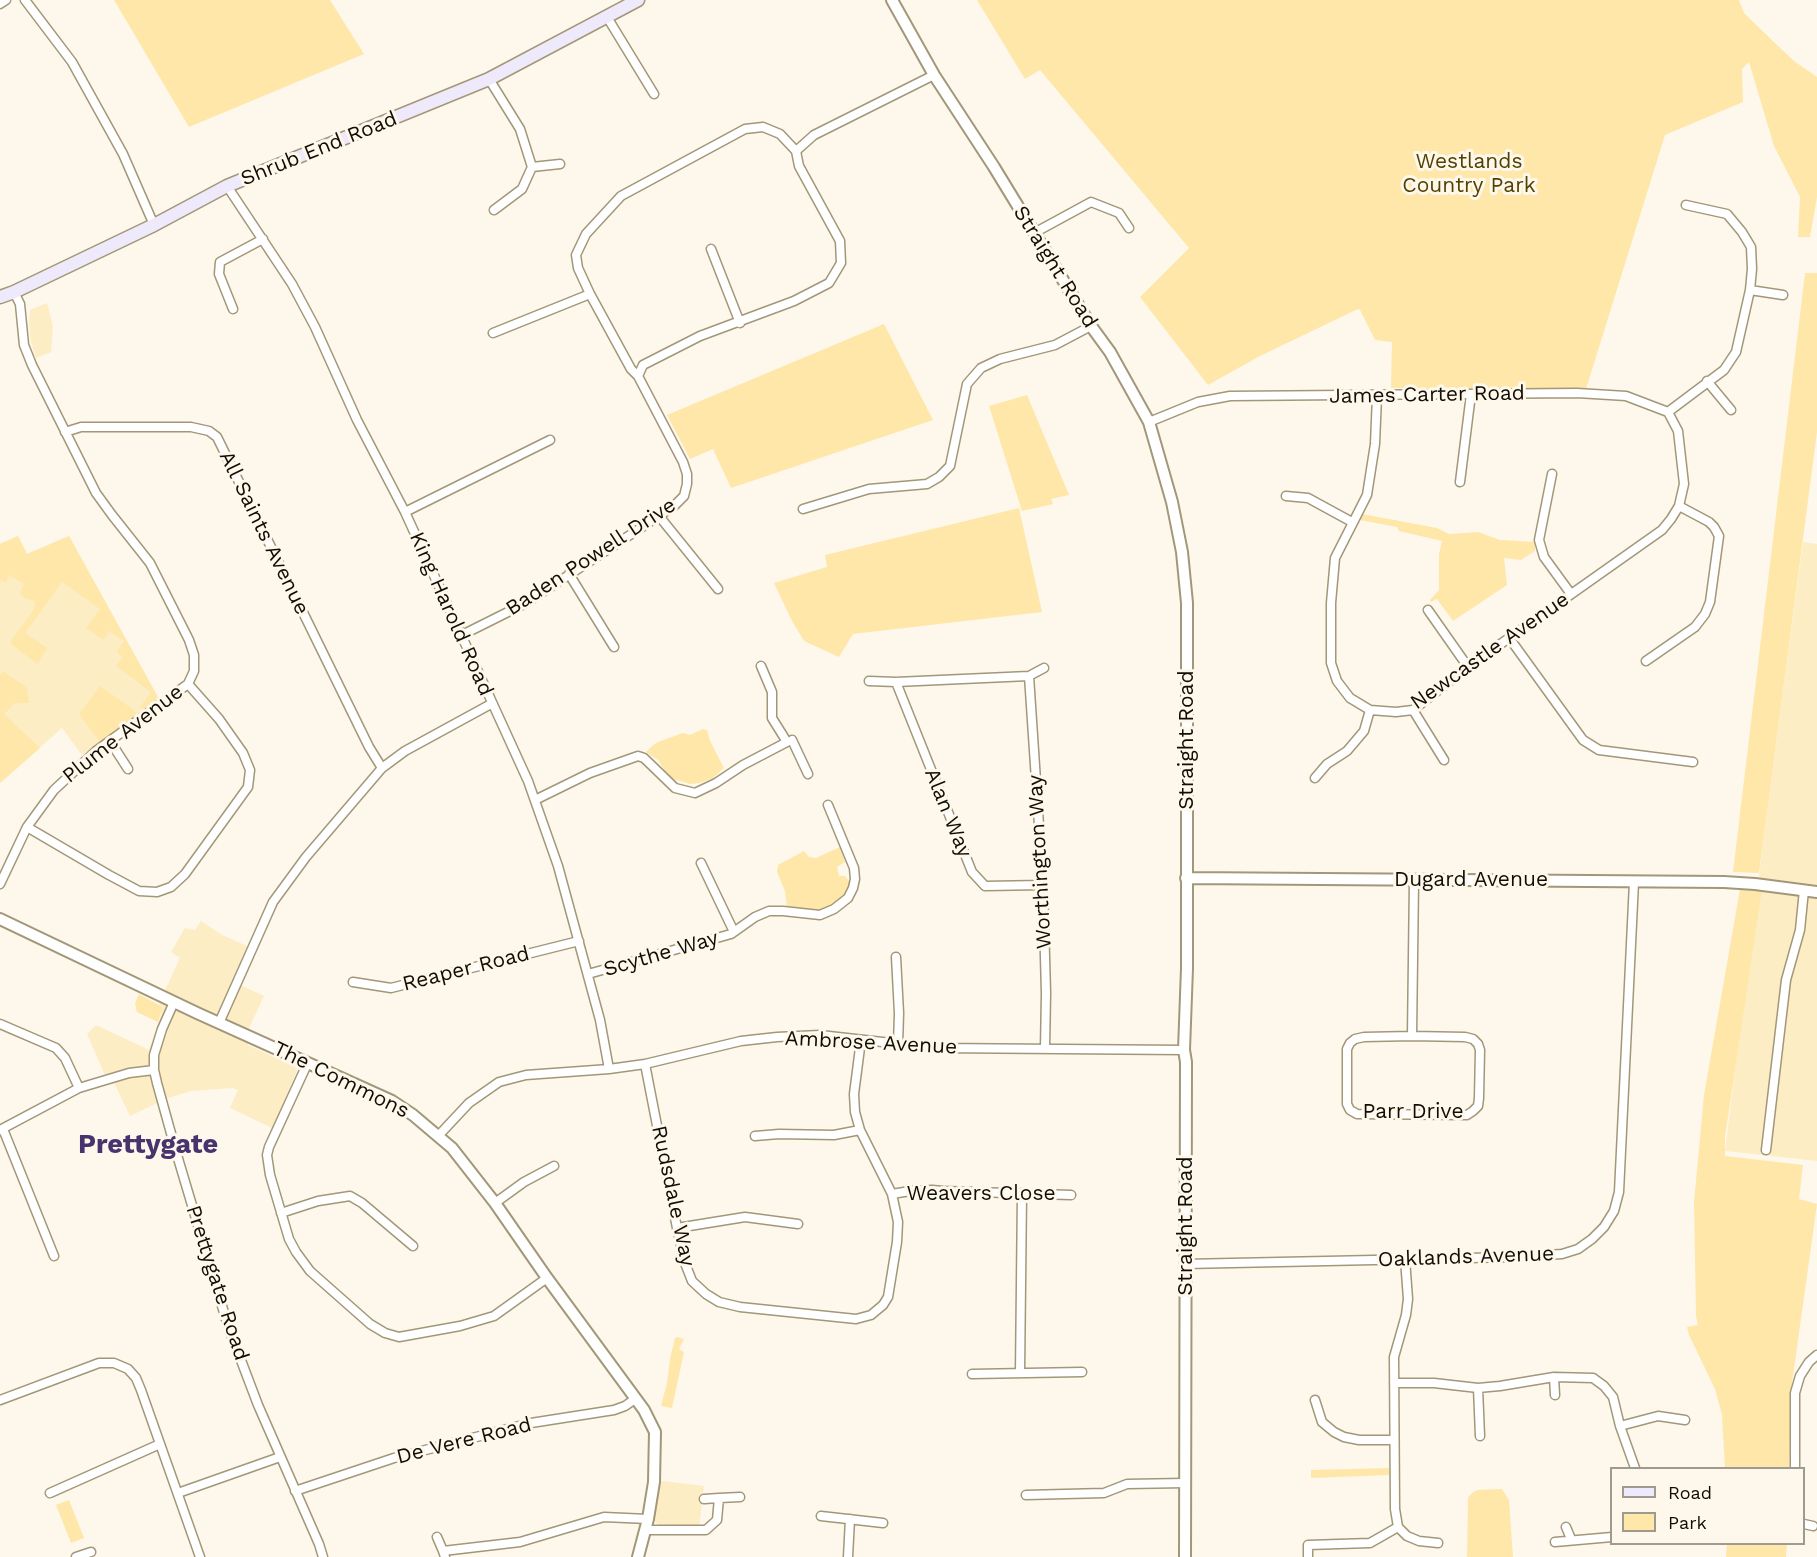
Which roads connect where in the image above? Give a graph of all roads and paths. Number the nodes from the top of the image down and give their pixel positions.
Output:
1 (6, 0) edge
2 (25, 0) edge
3 (638, 0) edge
4 (892, 0) edge
5 (0, 4) edge
6 (607, 17) junction
7 (934, 75) junction
8 (489, 80) junction
9 (654, 94) dead end
10 (796, 151) junction
11 (560, 164) dead end
12 (532, 167) junction
13 (227, 186) junction
14 (1686, 205) dead end
15 (494, 210) dead end
16 (154, 225) junction
17 (1129, 228) dead end
18 (1034, 233) junction
19 (263, 239) junction
20 (711, 249) dead end
21 (1750, 290) junction
22 (14, 292) junction
23 (590, 294) junction
24 (1783, 295) dead end
25 (0, 297) edge
26 (233, 309) dead end
27 (740, 323) junction
28 (1091, 326) junction
29 (493, 333) dead end
30 (638, 375) junction
31 (1707, 381) junction
32 (1471, 394) junction
33 (1377, 396) junction
34 (1731, 410) dead end
35 (1668, 412) junction
36 (1149, 422) junction
37 (65, 432) junction
38 (550, 440) dead end
39 (1552, 474) dead end
40 (1460, 482) dead end
41 (1286, 496) dead end
42 (1679, 506) junction
43 (803, 509) dead end
44 (405, 512) junction
45 (659, 516) junction
46 (1352, 522) junction
47 (569, 574) junction
48 (718, 589) dead end
49 (1571, 594) junction
50 (1428, 610) dead end
51 (462, 635) junction
52 (1510, 639) junction
53 (614, 647) dead end
54 (1646, 661) dead end
55 (761, 666) dead end
56 (1468, 667) junction
57 (1044, 668) dead end
58 (1029, 676) junction
59 (869, 681) dead end
60 (896, 682) junction
61 (188, 684) junction
62 (491, 704) junction
63 (1370, 710) junction
64 (1413, 710) junction
65 (793, 740) junction
66 (110, 741) junction
67 (1444, 760) dead end
68 (1693, 762) dead end
69 (382, 768) junction
70 (128, 769) dead end
71 (808, 774) dead end
72 (1315, 778) dead end
73 (535, 800) junction
74 (828, 806) dead end
75 (27, 827) junction
76 (701, 862) dead end
77 (1186, 878) junction
78 (1414, 880) junction
79 (1634, 882) junction
80 (0, 884) edge
81 (1043, 885) junction
82 (1804, 890) junction
83 (1817, 892) edge
84 (0, 920) edge
85 (734, 932) junction
86 (579, 941) junction
87 (896, 957) dead end
88 (588, 974) junction
89 (353, 982) dead end
90 (174, 1002) junction
91 (219, 1023) junction
92 (0, 1024) edge
93 (1413, 1036) junction
94 (861, 1040) junction
95 (898, 1045) junction
96 (1045, 1049) junction
97 (1184, 1050) junction
98 (308, 1062) junction
99 (645, 1064) junction
100 (609, 1069) junction
101 (154, 1070) junction
102 (79, 1088) junction
103 (1, 1130) edge
104 (860, 1130) junction
105 (439, 1135) junction
106 (755, 1136) dead end
107 (1766, 1150) dead end
108 (554, 1166) dead end
109 (1022, 1193) junction
110 (892, 1194) junction
111 (1071, 1195) dead end
112 (495, 1203) junction
113 (281, 1212) junction
114 (798, 1224) dead end
115 (677, 1228) junction
116 (413, 1246) dead end
117 (54, 1256) dead end
118 (1405, 1259) junction
119 (1185, 1264) junction
120 (547, 1278) junction
121 (1817, 1355) edge
122 (1082, 1372) dead end
123 (1020, 1373) junction
124 (972, 1374) dead end
125 (1554, 1377) junction
126 (1394, 1383) junction
127 (1478, 1388) junction
128 (1555, 1395) dead end
129 (635, 1399) junction
130 (0, 1400) edge
131 (1315, 1400) dead end
132 (1685, 1420) dead end
133 (1620, 1426) junction
134 (1480, 1436) dead end
135 (1394, 1440) junction
136 (160, 1444) junction
137 (280, 1457) junction
138 (1635, 1467) edge
139 (1795, 1467) edge
140 (1185, 1483) junction
141 (295, 1491) junction
142 (50, 1493) dead end
143 (178, 1493) junction
144 (1026, 1495) dead end
145 (740, 1497) dead end
146 (719, 1498) junction
147 (704, 1499) dead end
148 (821, 1516) dead end
149 (850, 1519) junction
150 (883, 1523) dead end
151 (647, 1524) junction
152 (1398, 1527) junction
153 (1566, 1527) dead end
154 (437, 1537) dead end
155 (1610, 1537) edge
156 (1570, 1539) junction
157 (1555, 1542) dead end
158 (1438, 1543) dead end
159 (91, 1552) dead end
160 (444, 1554) edge
161 (76, 1557) edge
162 (200, 1557) edge
163 (323, 1557) edge
164 (638, 1557) edge
165 (848, 1557) edge
166 (1185, 1557) edge
167 (1308, 1557) edge

1 - 5 street
2 - 16 street
3 - 6 main road, Shrub End Road
4 - 7 street, Straight Road
6 - 8 main road, Shrub End Road
6 - 9 street
7 - 10 street
7 - 18 street, Straight Road
8 - 12 street
8 - 13 main road, Shrub End Road
10 - 23 street, Baden Powell Drive
10 - 27 street
11 - 12 street
12 - 15 street
13 - 16 main road, Shrub End Road
13 - 19 street, King Harold Road
14 - 21 street
16 - 22 main road, Shrub End Road
17 - 18 street
18 - 28 street, Straight Road
19 - 26 street
19 - 44 street, King Harold Road
20 - 27 street
21 - 24 street
21 - 31 street
22 - 25 main road, Shrub End Road
22 - 37 street, Plume Avenue
23 - 29 street
23 - 30 street, Baden Powell Drive
27 - 30 street
28 - 36 street, Straight Road
28 - 43 street
30 - 45 street, Baden Powell Drive
31 - 34 street
31 - 35 street
32 - 33 street, James Carter Road
32 - 35 street, James Carter Road
32 - 40 street
33 - 36 street, James Carter Road
33 - 46 street
35 - 42 street, Newcastle Avenue
36 - 77 street, Straight Road
37 - 61 street, Plume Avenue
37 - 69 street, All Saints Avenue
38 - 44 street
39 - 49 street
41 - 46 street
42 - 49 street, Newcastle Avenue
42 - 54 street
44 - 51 street, King Harold Road
45 - 47 street, Baden Powell Drive
45 - 48 street
46 - 63 street
47 - 51 street, Baden Powell Drive
47 - 53 street
49 - 52 street, Newcastle Avenue
50 - 56 street
51 - 62 street, King Harold Road
52 - 56 street, Newcastle Avenue
52 - 68 street
55 - 65 street
56 - 64 street, Newcastle Avenue
57 - 58 street
58 - 60 street
58 - 81 street, Worthington Way
59 - 60 street
60 - 81 street, Alan Way
61 - 66 street, Plume Avenue
61 - 75 street
62 - 69 street
62 - 73 street, King Harold Road
63 - 64 street, Newcastle Avenue
63 - 72 street
64 - 67 street
65 - 71 street
65 - 73 street
66 - 70 street
66 - 75 street, Plume Avenue
69 - 91 street
73 - 86 street, King Harold Road
74 - 85 street, Scythe Way
75 - 80 street, Plume Avenue
76 - 85 street, Scythe Way
77 - 78 street, Dugard Avenue
77 - 97 street, Straight Road
78 - 79 street, Dugard Avenue
78 - 93 street
79 - 82 street, Dugard Avenue
79 - 118 street, Oaklands Avenue
81 - 96 street, Worthington Way
82 - 83 street, Dugard Avenue
82 - 107 street
84 - 90 street, The Commons
85 - 88 street, Scythe Way
86 - 88 street, King Harold Road
86 - 89 street, Reaper Road
87 - 95 street
88 - 100 street, King Harold Road
90 - 91 street, The Commons
90 - 101 street, Prettygate Road
91 - 98 street, The Commons
92 - 102 street
93 - 93 street, Parr Drive
94 - 95 street, Ambrose Avenue
94 - 99 street, Ambrose Avenue
94 - 104 street, Rudsdale Way
95 - 96 street, Ambrose Avenue
96 - 97 street, Ambrose Avenue
97 - 119 street, Straight Road
98 - 105 street, The Commons
98 - 113 street
99 - 100 street, Ambrose Avenue
99 - 115 street, Rudsdale Way
100 - 105 street, Ambrose Avenue
101 - 102 street
101 - 137 street, Prettygate Road
102 - 103 street
103 - 117 street
104 - 106 street
104 - 110 street, Rudsdale Way
105 - 112 street, The Commons
108 - 112 street
109 - 110 street, Weavers Close
109 - 111 street, Weavers Close
109 - 123 street
110 - 115 street, Rudsdale Way
112 - 120 street, The Commons
113 - 116 street
113 - 120 street
114 - 115 street
118 - 119 street, Oaklands Avenue
118 - 126 street
119 - 140 street, Straight Road
120 - 129 street, The Commons
121 - 139 street
122 - 123 street
123 - 124 street
125 - 127 street
125 - 128 street
125 - 133 street
126 - 127 street
126 - 135 street
127 - 134 street
129 - 141 street, De Vere Road
129 - 151 street, The Commons
130 - 136 street
131 - 135 street
132 - 133 street
133 - 138 street
135 - 152 street
136 - 142 street
136 - 143 street
137 - 141 street, Prettygate Road
137 - 143 street
140 - 144 street
140 - 166 street, Straight Road
141 - 163 street, Prettygate Road
143 - 162 street
145 - 146 street
146 - 147 street
146 - 151 street
148 - 149 street
149 - 150 street
149 - 165 street
151 - 160 street
151 - 164 street
152 - 158 street
152 - 167 street
153 - 156 street
154 - 160 street
155 - 156 street
156 - 157 street
159 - 161 street

